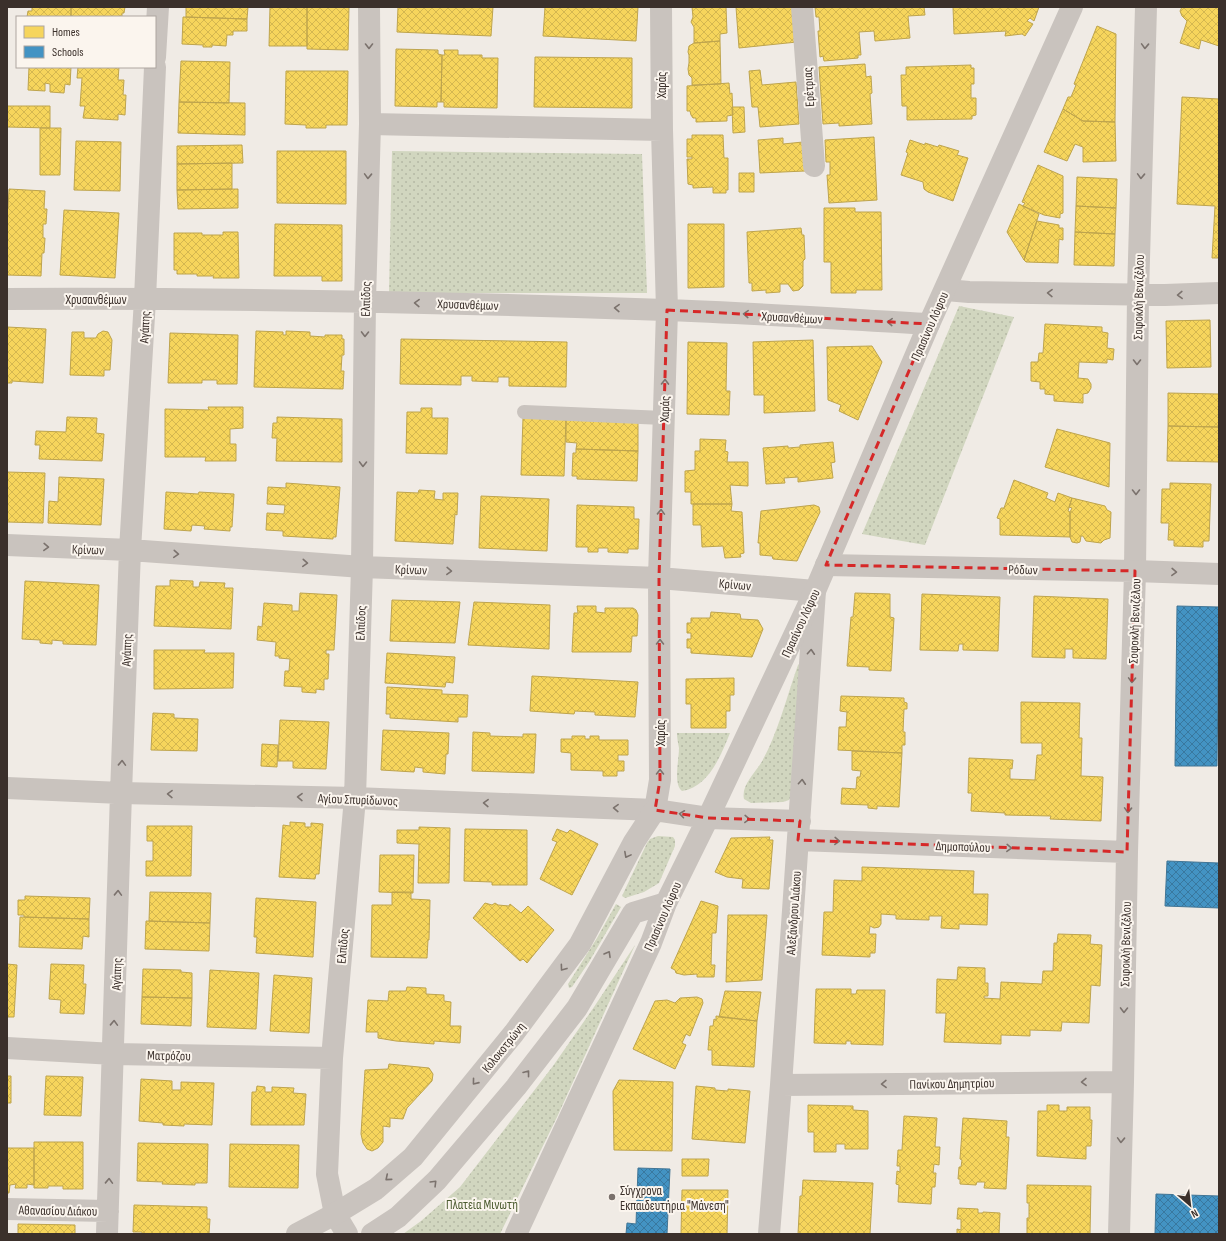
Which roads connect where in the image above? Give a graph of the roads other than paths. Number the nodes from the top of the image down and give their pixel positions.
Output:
1 (158, 7) edge
2 (369, 7) edge
3 (661, 7) edge
4 (802, 7) edge
5 (1072, 7) edge
6 (1146, 7) edge
7 (156, 40) edge
8 (154, 68) edge
9 (370, 124) junction
10 (662, 130) junction
11 (814, 166) dead end
12 (946, 290) junction
13 (1219, 293) edge
14 (1138, 295) junction
15 (7, 299) edge
16 (145, 299) junction
17 (365, 301) junction
18 (667, 310) junction
19 (929, 324) junction
20 (524, 412) dead end
21 (664, 418) junction
22 (7, 546) edge
23 (130, 550) junction
24 (826, 565) junction
25 (362, 567) junction
26 (1135, 571) junction
27 (1219, 574) edge
28 (659, 578) junction
29 (815, 591) junction
30 (7, 788) edge
31 (121, 792) junction
32 (355, 798) junction
33 (655, 810) junction
34 (708, 818) junction
35 (799, 830) junction
36 (1127, 852) junction
37 (666, 904) junction
38 (7, 1048) edge
39 (114, 1054) junction
40 (332, 1058) junction
41 (1123, 1082) junction
42 (781, 1085) junction
43 (7, 1209) edge
44 (108, 1211) junction
45 (335, 1214) junction
46 (107, 1234) edge
47 (297, 1234) edge
48 (347, 1234) edge
49 (372, 1234) edge
50 (516, 1234) edge
51 (769, 1234) edge
52 (1119, 1234) edge

1 - 7 street
2 -> 9 street, Ελπίδος
3 - 10 street, Χαράς
4 - 11 street, Ερέτριας
5 - 12 street, Πρασίνου Λόφου
6 -> 14 street, Σοφοκλή Βενιζέλου
8 - 16 street, Αγάπης
9 - 10 street
9 -> 17 street, Ελπίδος
10 - 18 street, Χαράς
14 -> 12 street
12 - 19 street, Πρασίνου Λόφου
13 -> 14 street
14 -> 26 street, Σοφοκλή Βενιζέλου
15 - 16 street, Χρυσανθέμων
16 - 17 street, Χρυσανθέμων
16 - 23 street, Αγάπης
18 -> 17 street, Χρυσανθέμων
17 -> 25 street, Ελπίδος
19 -> 18 street, Χρυσανθέμων
21 -> 18 street, Χαράς
19 - 24 street, Πρασίνου Λόφου
20 - 21 lane
28 -> 21 street, Χαράς
22 -> 23 street, Κρίνων
23 -> 25 street, Κρίνων
31 -> 23 street, Αγάπης
24 - 26 street, Ρόδων
24 - 29 street, Πρασίνου Λόφου
25 -> 28 street, Κρίνων
25 - 32 street, Ελπίδος
26 -> 27 street, Ρόδων
26 -> 36 street, Σοφοκλή Βενιζέλου
28 - 29 street, Κρίνων
33 -> 28 street, Χαράς
29 - 34 street, Πρασίνου Λόφου
35 -> 29 street, Αλεξάνδρου Διάκου
30 - 31 street, Αγίου Σπυρίδωνος
32 -> 31 street, Αγίου Σπυρίδωνος
39 -> 31 street, Αγάπης
33 -> 32 street, Αγίου Σπυρίδωνος
32 - 40 street, Ελπίδος
34 -> 33 street, Αγίου Σπυρίδωνος
33 -> 45 street, Κολοκοτρώνη
34 -> 35 street, Δημοπούλου
34 - 37 street, Πρασίνου Λόφου
35 -> 36 street, Δημοπούλου
35 - 42 street, Αλεξάνδρου Διάκου
36 -> 41 street, Σοφοκλή Βενιζέλου
49 -> 37 street
37 - 50 street, Πρασίνου Λόφου
38 - 39 street, Ματρόζου
39 - 40 street, Ματρόζου
44 -> 39 street, Αγάπης
40 - 45 street, Ελπίδος
41 -> 42 street, Πανίκου Δημητρίου
41 -> 52 street, Σοφοκλή Βενιζέλου
42 - 51 street, Αλεξάνδρου Διάκου
43 - 44 street, Αθανασίου Διάκου
44 - 46 street, Αγάπης
45 - 47 street, Κολοκοτρώνη
45 - 48 street, Ελπίδος

